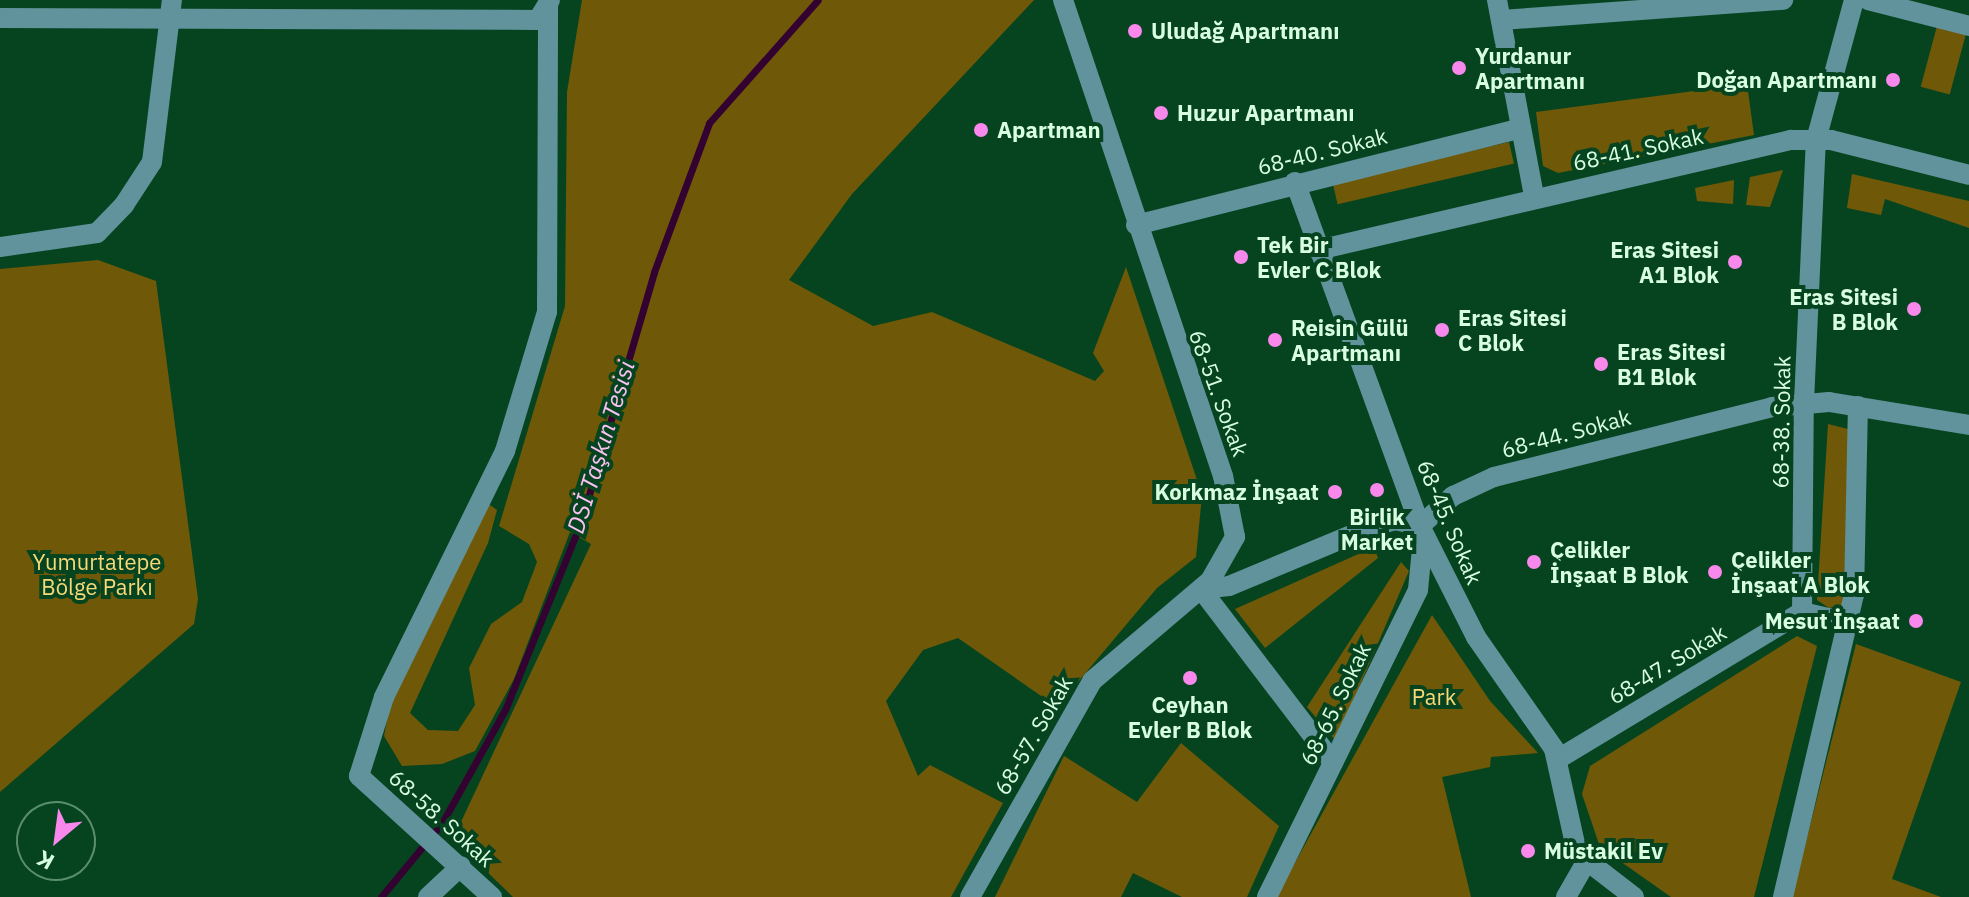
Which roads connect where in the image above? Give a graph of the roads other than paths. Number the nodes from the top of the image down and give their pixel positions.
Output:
1 (172, 0) edge
2 (1063, 0) edge
3 (1783, 0) edge
4 (1854, 0) edge
5 (1868, 0) edge
6 (1694, 3) edge
7 (545, 8) edge
8 (1499, 10) edge
9 (0, 18) edge
10 (170, 21) junction
11 (1969, 26) edge
12 (1521, 128) junction
13 (1816, 140) junction
14 (1969, 175) edge
15 (1295, 182) junction
16 (1534, 196) junction
17 (1136, 225) junction
18 (0, 247) edge
19 (1318, 250) junction
20 (1804, 402) junction
21 (1858, 406) junction
22 (1969, 425) edge
23 (1420, 526) junction
24 (1201, 589) junction
25 (1802, 612) junction
26 (1846, 622) junction
27 (1558, 759) junction
28 (1333, 762) junction
29 (1585, 864) junction
30 (461, 866) junction
31 (428, 897) edge
32 (492, 897) edge
33 (970, 897) edge
34 (1267, 897) edge
35 (1566, 897) edge
36 (1634, 897) edge
37 (1783, 897) edge

1 - 10 street
2 - 17 street, 68-51. Sokak
3 - 6 street
4 - 13 street, 68-38. Sokak
5 - 11 street
6 - 8 street
7 - 10 street
7 - 30 street, 68-58. Sokak
8 - 12 street
9 - 10 street
10 - 18 street
12 - 15 street, 68-40. Sokak
12 - 16 street
13 - 14 street, 68-41. Sokak
13 - 16 street, 68-41. Sokak
13 - 20 street, 68-38. Sokak
15 - 17 street, 68-40. Sokak
15 - 19 street, 68-45. Sokak
16 - 19 street, 68-41. Sokak
17 - 24 street, 68-51. Sokak
19 - 23 street, 68-45. Sokak
20 - 21 street, 68-44. Sokak
20 - 23 street, 68-44. Sokak
20 - 25 street, 68-38. Sokak
21 - 22 street, 68-44. Sokak
21 - 26 street
23 - 24 street
23 - 27 street, 68-45. Sokak
23 - 28 street, 68-65. Sokak
24 - 28 street
24 - 33 street, 68-57. Sokak
25 - 26 street
25 - 27 street, 68-47. Sokak
26 - 37 street
27 - 29 street, 68-45. Sokak
28 - 34 street, 68-65. Sokak
29 - 35 street
29 - 36 street
30 - 31 street
30 - 32 street, 68-58. Sokak

